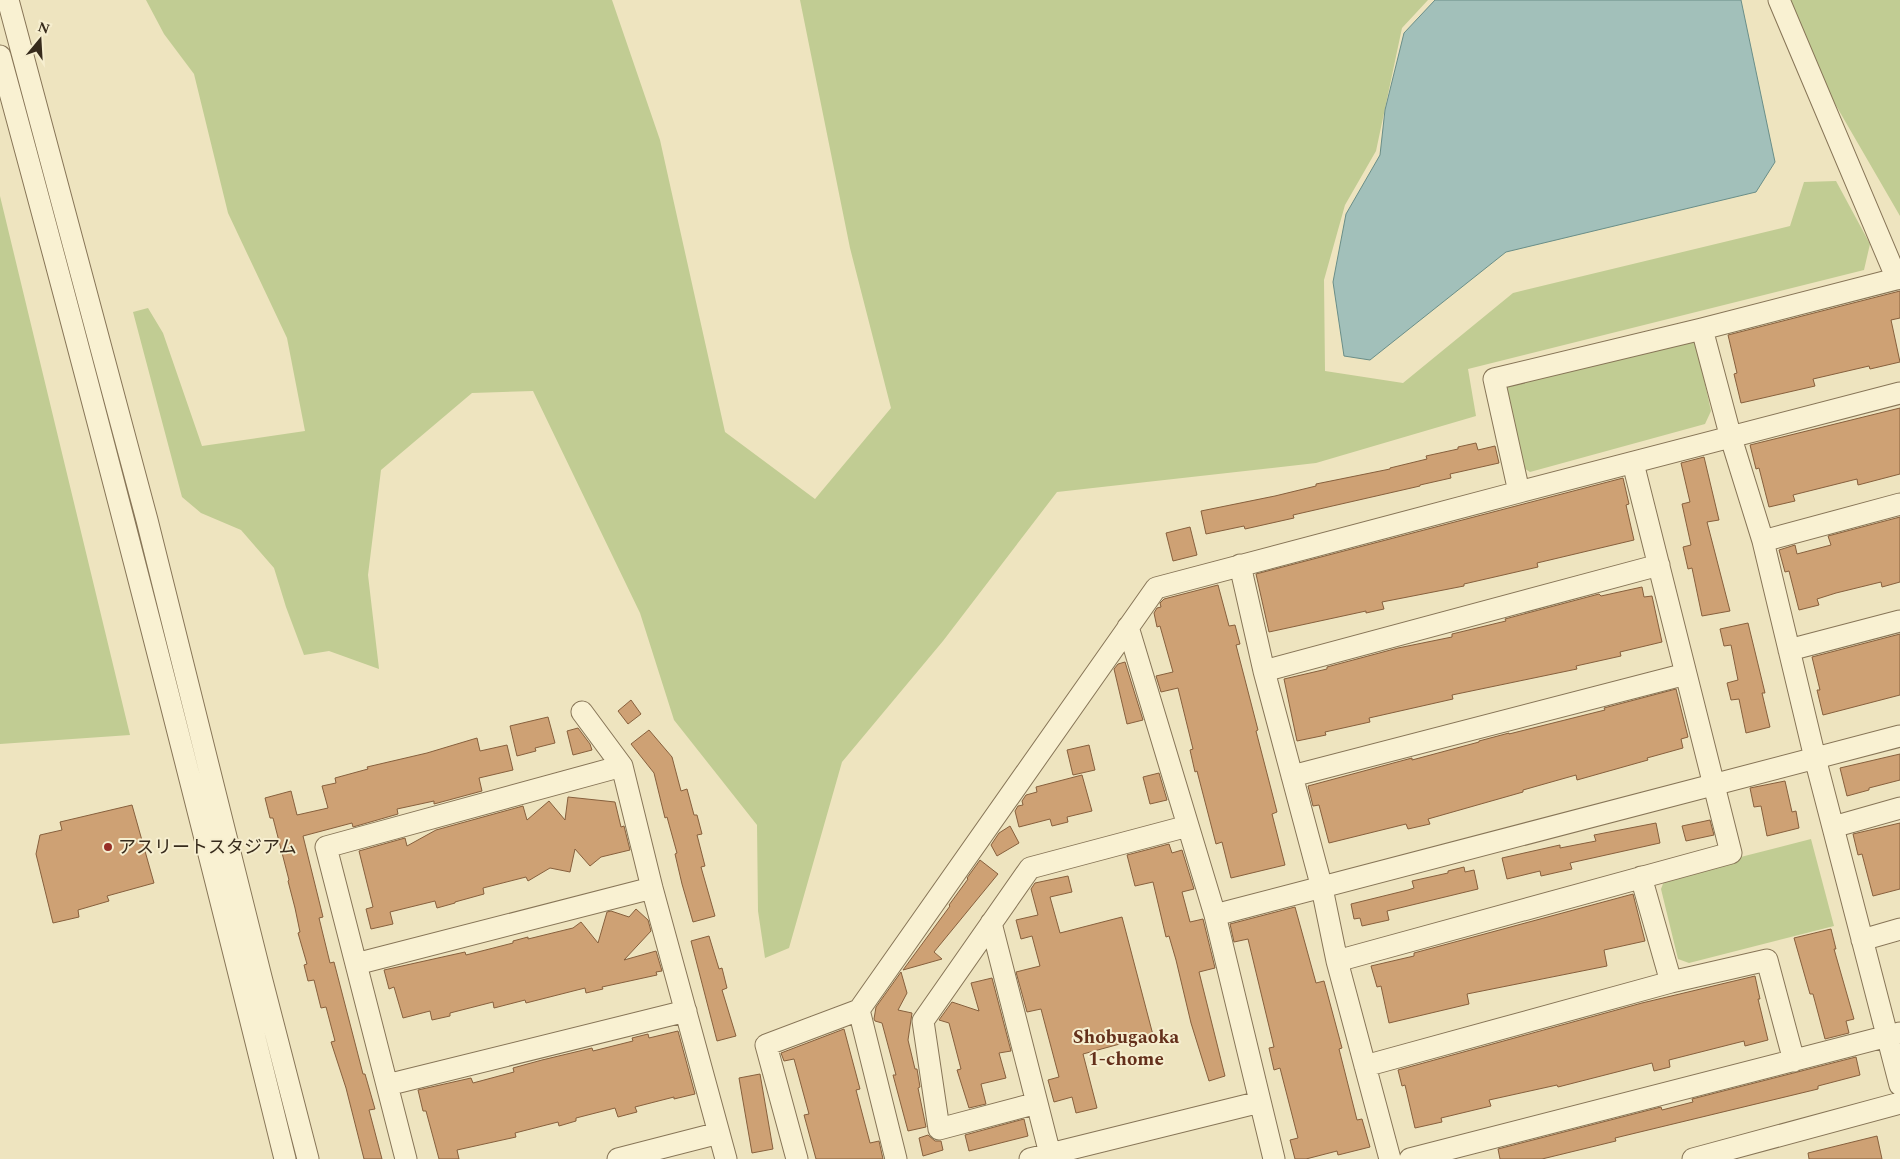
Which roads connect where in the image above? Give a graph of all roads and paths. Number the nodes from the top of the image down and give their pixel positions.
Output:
1 (8, 0) edge
2 (1779, 0) edge
3 (0, 56) edge
4 (1899, 278) edge
5 (1702, 329) junction
6 (1900, 393) edge
7 (1731, 438) junction
8 (1633, 463) junction
9 (1519, 492) junction
10 (1900, 504) edge
11 (1764, 541) junction
12 (1240, 565) junction
13 (1659, 565) junction
14 (1900, 621) edge
15 (1128, 627) junction
16 (1790, 650) junction
17 (1264, 671) junction
18 (1686, 674) junction
19 (582, 712) dead end
20 (1900, 736) edge
21 (1815, 758) junction
22 (622, 766) junction
23 (1292, 776) junction
24 (1714, 785) junction
25 (1900, 808) edge
26 (1188, 826) junction
27 (1833, 827) junction
28 (1641, 878) junction
29 (652, 888) junction
30 (1322, 888) junction
31 (1215, 915) junction
32 (990, 923) junction
33 (1900, 930) edge
34 (1862, 940) junction
35 (1337, 961) junction
36 (356, 964) junction
37 (1671, 982) junction
38 (686, 1010) junction
39 (860, 1010) junction
40 (1894, 1035) edge
41 (1794, 1060) junction
42 (1365, 1066) junction
43 (387, 1085) junction
44 (1900, 1085) edge
45 (1260, 1102) junction
46 (1037, 1103) junction
47 (1900, 1103) edge
48 (719, 1133) junction
49 (1040, 1156) edge
50 (285, 1159) edge
51 (308, 1159) edge
52 (406, 1159) edge
53 (618, 1159) edge
54 (726, 1159) edge
55 (797, 1159) edge
56 (896, 1159) edge
57 (1274, 1159) edge
58 (1390, 1159) edge
59 (1410, 1159) edge
60 (1693, 1159) edge

1 - 51 street
2 - 4 street
3 - 50 street
4 - 5 street
5 - 7 street
5 - 9 street
6 - 7 street
7 - 8 street
7 - 11 street
8 - 9 street
8 - 13 street
9 - 12 street
10 - 11 street
11 - 16 street
12 - 15 street
12 - 17 street
13 - 17 street
13 - 18 street
14 - 16 street
15 - 26 street
15 - 39 street
16 - 21 street
17 - 23 street
18 - 23 street
18 - 24 street
19 - 22 street
20 - 21 street
21 - 24 street
21 - 27 street
22 - 29 street
22 - 36 street
23 - 30 street
24 - 28 street
24 - 30 street
25 - 27 street
26 - 31 street
26 - 32 street
27 - 34 street
28 - 35 street
28 - 37 street
29 - 36 street
29 - 38 street
30 - 31 street
30 - 35 street
31 - 45 street
32 - 46 street
32 - 46 street
33 - 34 street
34 - 40 street
35 - 42 street
36 - 43 street
37 - 41 street
37 - 42 street
38 - 43 street
38 - 48 street
39 - 55 street
39 - 56 street
40 - 41 street
40 - 44 street
41 - 59 street
42 - 58 street
43 - 52 street
45 - 49 street
45 - 57 street
46 - 49 street
47 - 60 street
48 - 53 street
48 - 54 street

